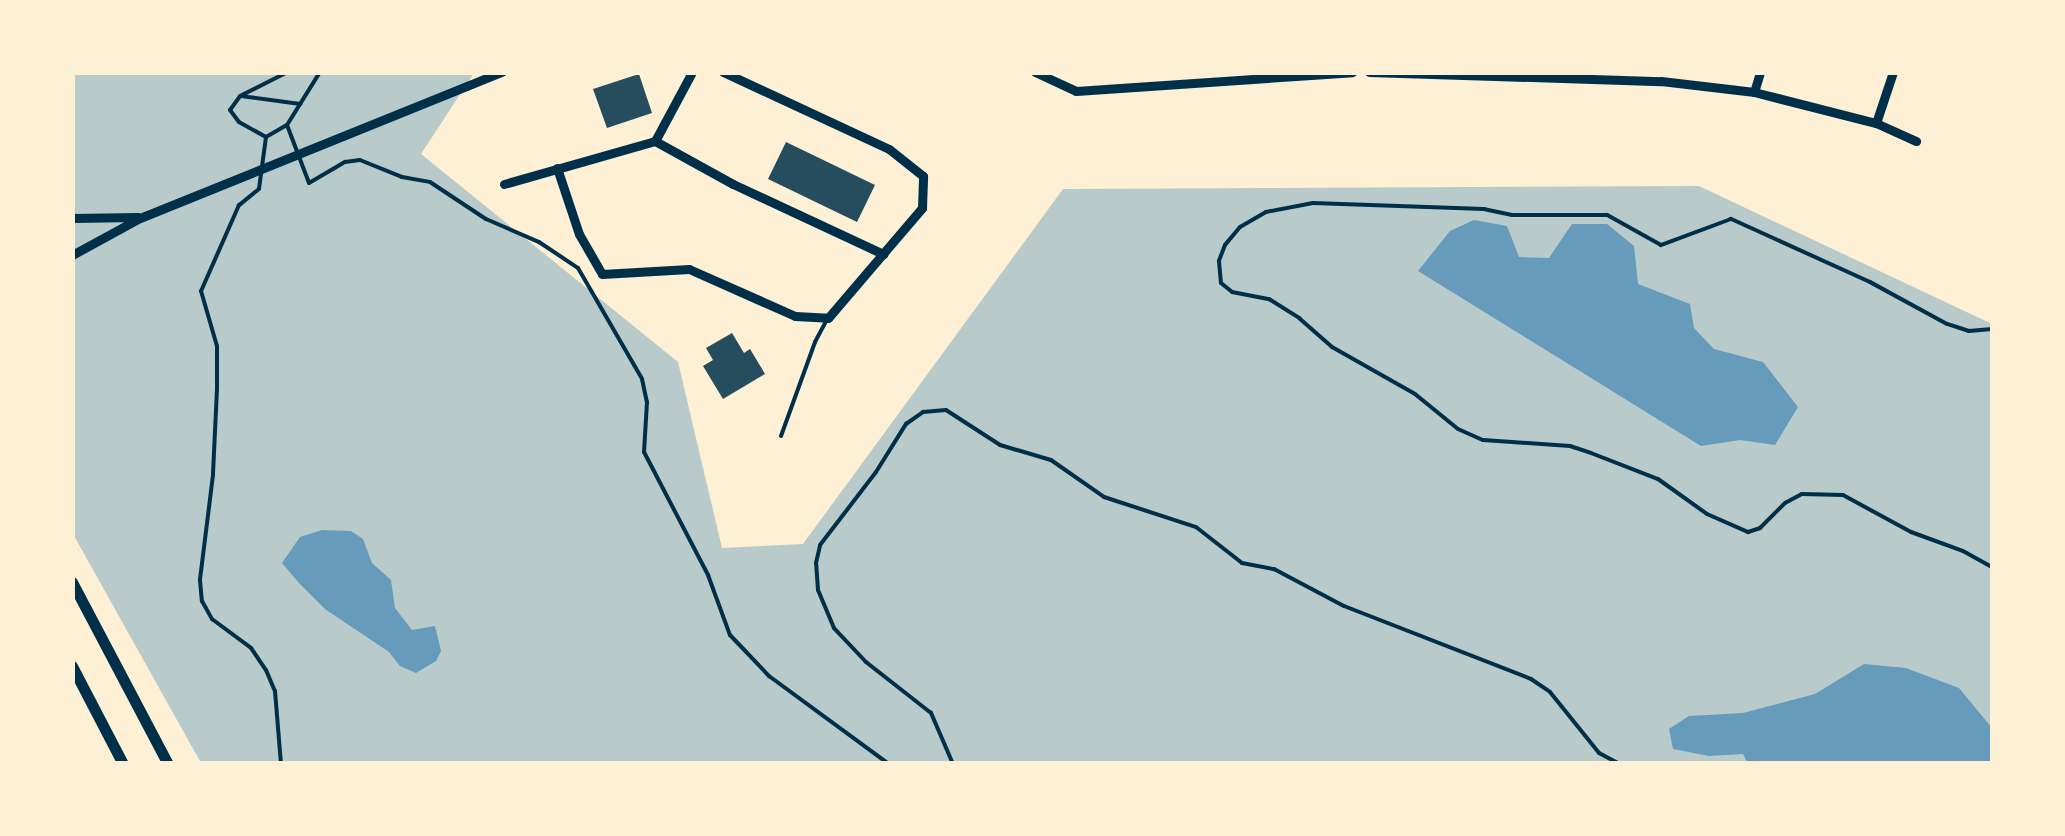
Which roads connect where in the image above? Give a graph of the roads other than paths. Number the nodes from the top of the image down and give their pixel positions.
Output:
1 (288, 72) edge
2 (320, 72) edge
3 (502, 72) edge
4 (692, 72) edge
5 (723, 72) edge
6 (1035, 72) edge
7 (1352, 72) edge
8 (1370, 72) edge
9 (1760, 72) edge
10 (1893, 72) edge
11 (1754, 92) junction
12 (240, 96) junction
13 (300, 104) junction
14 (1876, 124) junction
15 (288, 125) junction
16 (266, 137) junction
17 (655, 140) junction
18 (1916, 140) dead end
19 (296, 154) junction
20 (262, 168) junction
21 (557, 168) junction
22 (504, 184) dead end
23 (72, 218) edge
24 (140, 218) junction
25 (883, 254) junction
26 (72, 255) edge
27 (828, 318) junction
28 (1992, 329) edge
29 (781, 436) dead end
30 (1992, 568) edge
31 (72, 582) edge
32 (72, 666) edge
33 (123, 764) edge
34 (168, 764) edge
35 (281, 764) edge
36 (889, 764) edge
37 (952, 764) edge
38 (1620, 764) edge

1 - 12 lane
2 - 13 lane
3 - 19 street
4 - 17 street
5 - 25 street
6 - 7 street
8 - 11 street
9 - 11 street
10 - 14 street
11 - 14 street
12 - 13 lane
12 - 16 lane
13 - 15 lane
14 - 18 street
15 - 16 lane
15 - 19 lane
16 - 20 lane
17 - 21 street
17 - 25 street
19 - 20 street
19 - 36 lane
20 - 24 street
20 - 35 lane
21 - 22 street
21 - 27 street
23 - 24 street
24 - 26 street
25 - 27 street
27 - 29 lane
28 - 30 lane
31 - 34 street
32 - 33 street
37 - 38 lane

